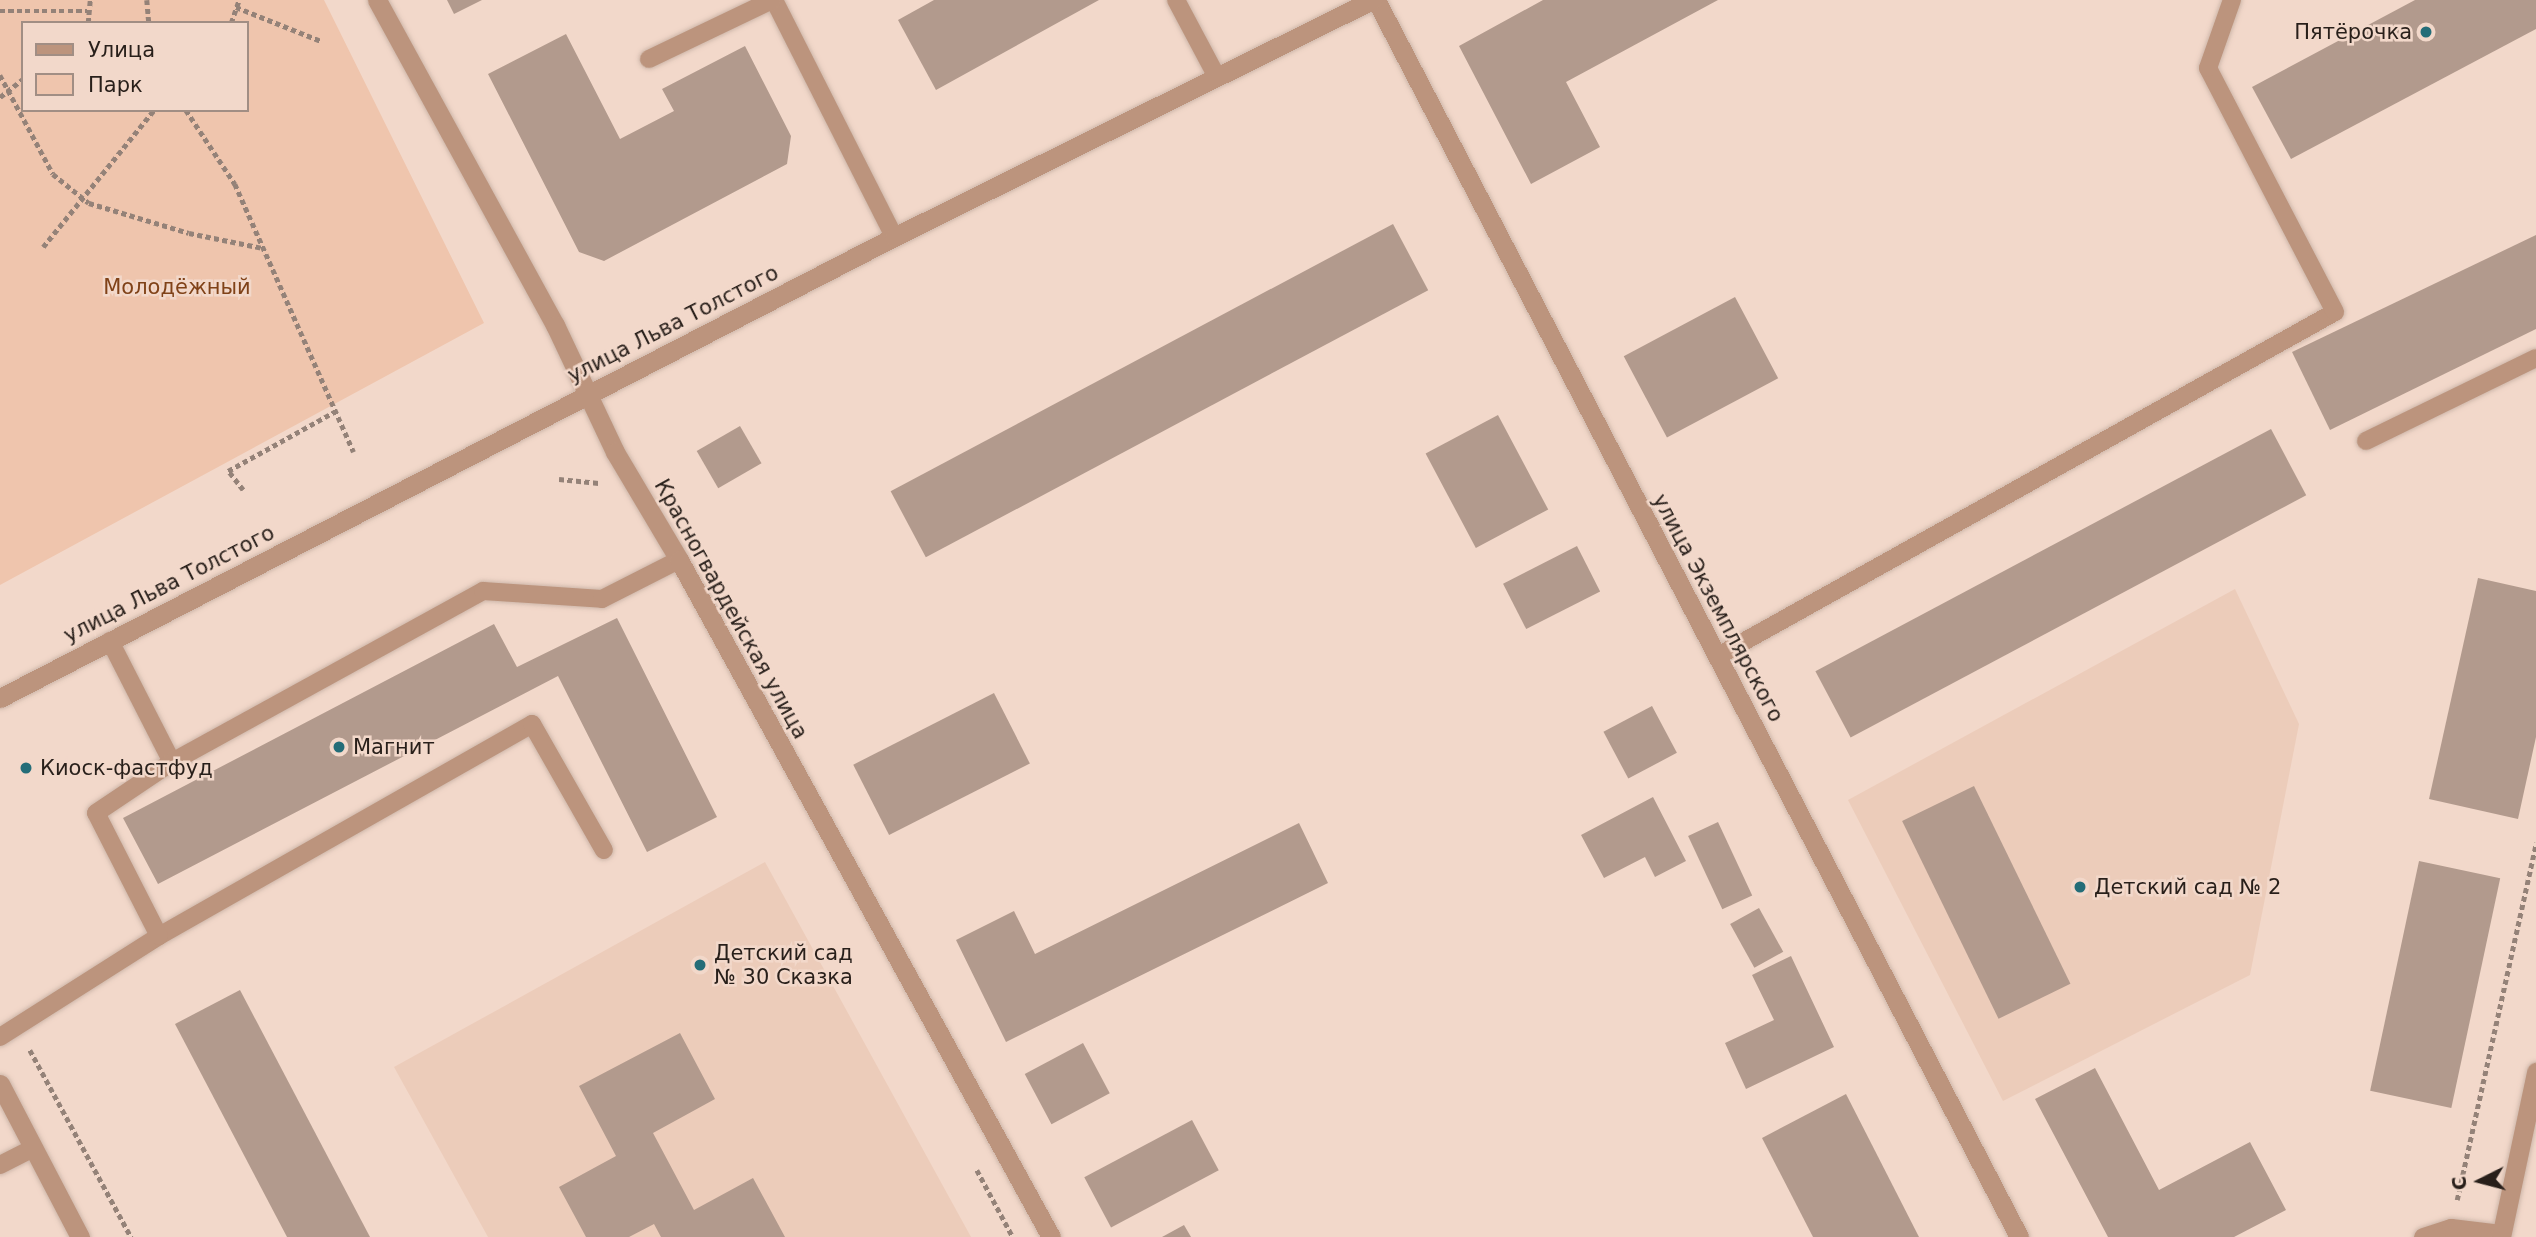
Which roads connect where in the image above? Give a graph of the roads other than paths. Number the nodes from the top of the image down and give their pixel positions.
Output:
1 (377, 0) edge
2 (773, 0) edge
3 (1175, 0) edge
4 (1374, 0) edge
5 (2232, 0) edge
6 (649, 59) dead end
7 (1217, 77) junction
8 (894, 237) junction
9 (2536, 358) edge
10 (589, 393) junction
11 (2366, 441) dead end
12 (679, 560) junction
13 (110, 640) junction
14 (1718, 656) junction
15 (0, 698) edge
16 (172, 762) junction
17 (604, 850) dead end
18 (159, 936) junction
19 (0, 1037) edge
20 (2536, 1072) edge
21 (0, 1084) edge
22 (33, 1148) junction
23 (0, 1165) edge
24 (2501, 1236) edge
25 (80, 1237) edge
26 (1051, 1237) edge
27 (2019, 1237) edge
28 (2423, 1237) edge

1 - 10 street, Красногвардейская улица
2 - 6 lane
2 - 8 lane
3 - 7 lane
4 - 7 street, улица Льва Толстого
4 - 14 street, улица Экземплярского
5 - 14 lane
7 - 8 street, улица Льва Толстого
8 - 10 street, улица Льва Толстого
9 - 11 lane
10 - 12 street, Красногвардейская улица
10 - 13 street, улица Льва Толстого
12 - 16 lane
12 - 26 street, Красногвардейская улица
13 - 15 street, улица Льва Толстого
13 - 16 lane
14 - 27 street, улица Экземплярского
16 - 18 lane
17 - 18 lane
18 - 19 lane
20 - 24 street
21 - 22 street
22 - 23 lane
22 - 25 street
24 - 28 street

